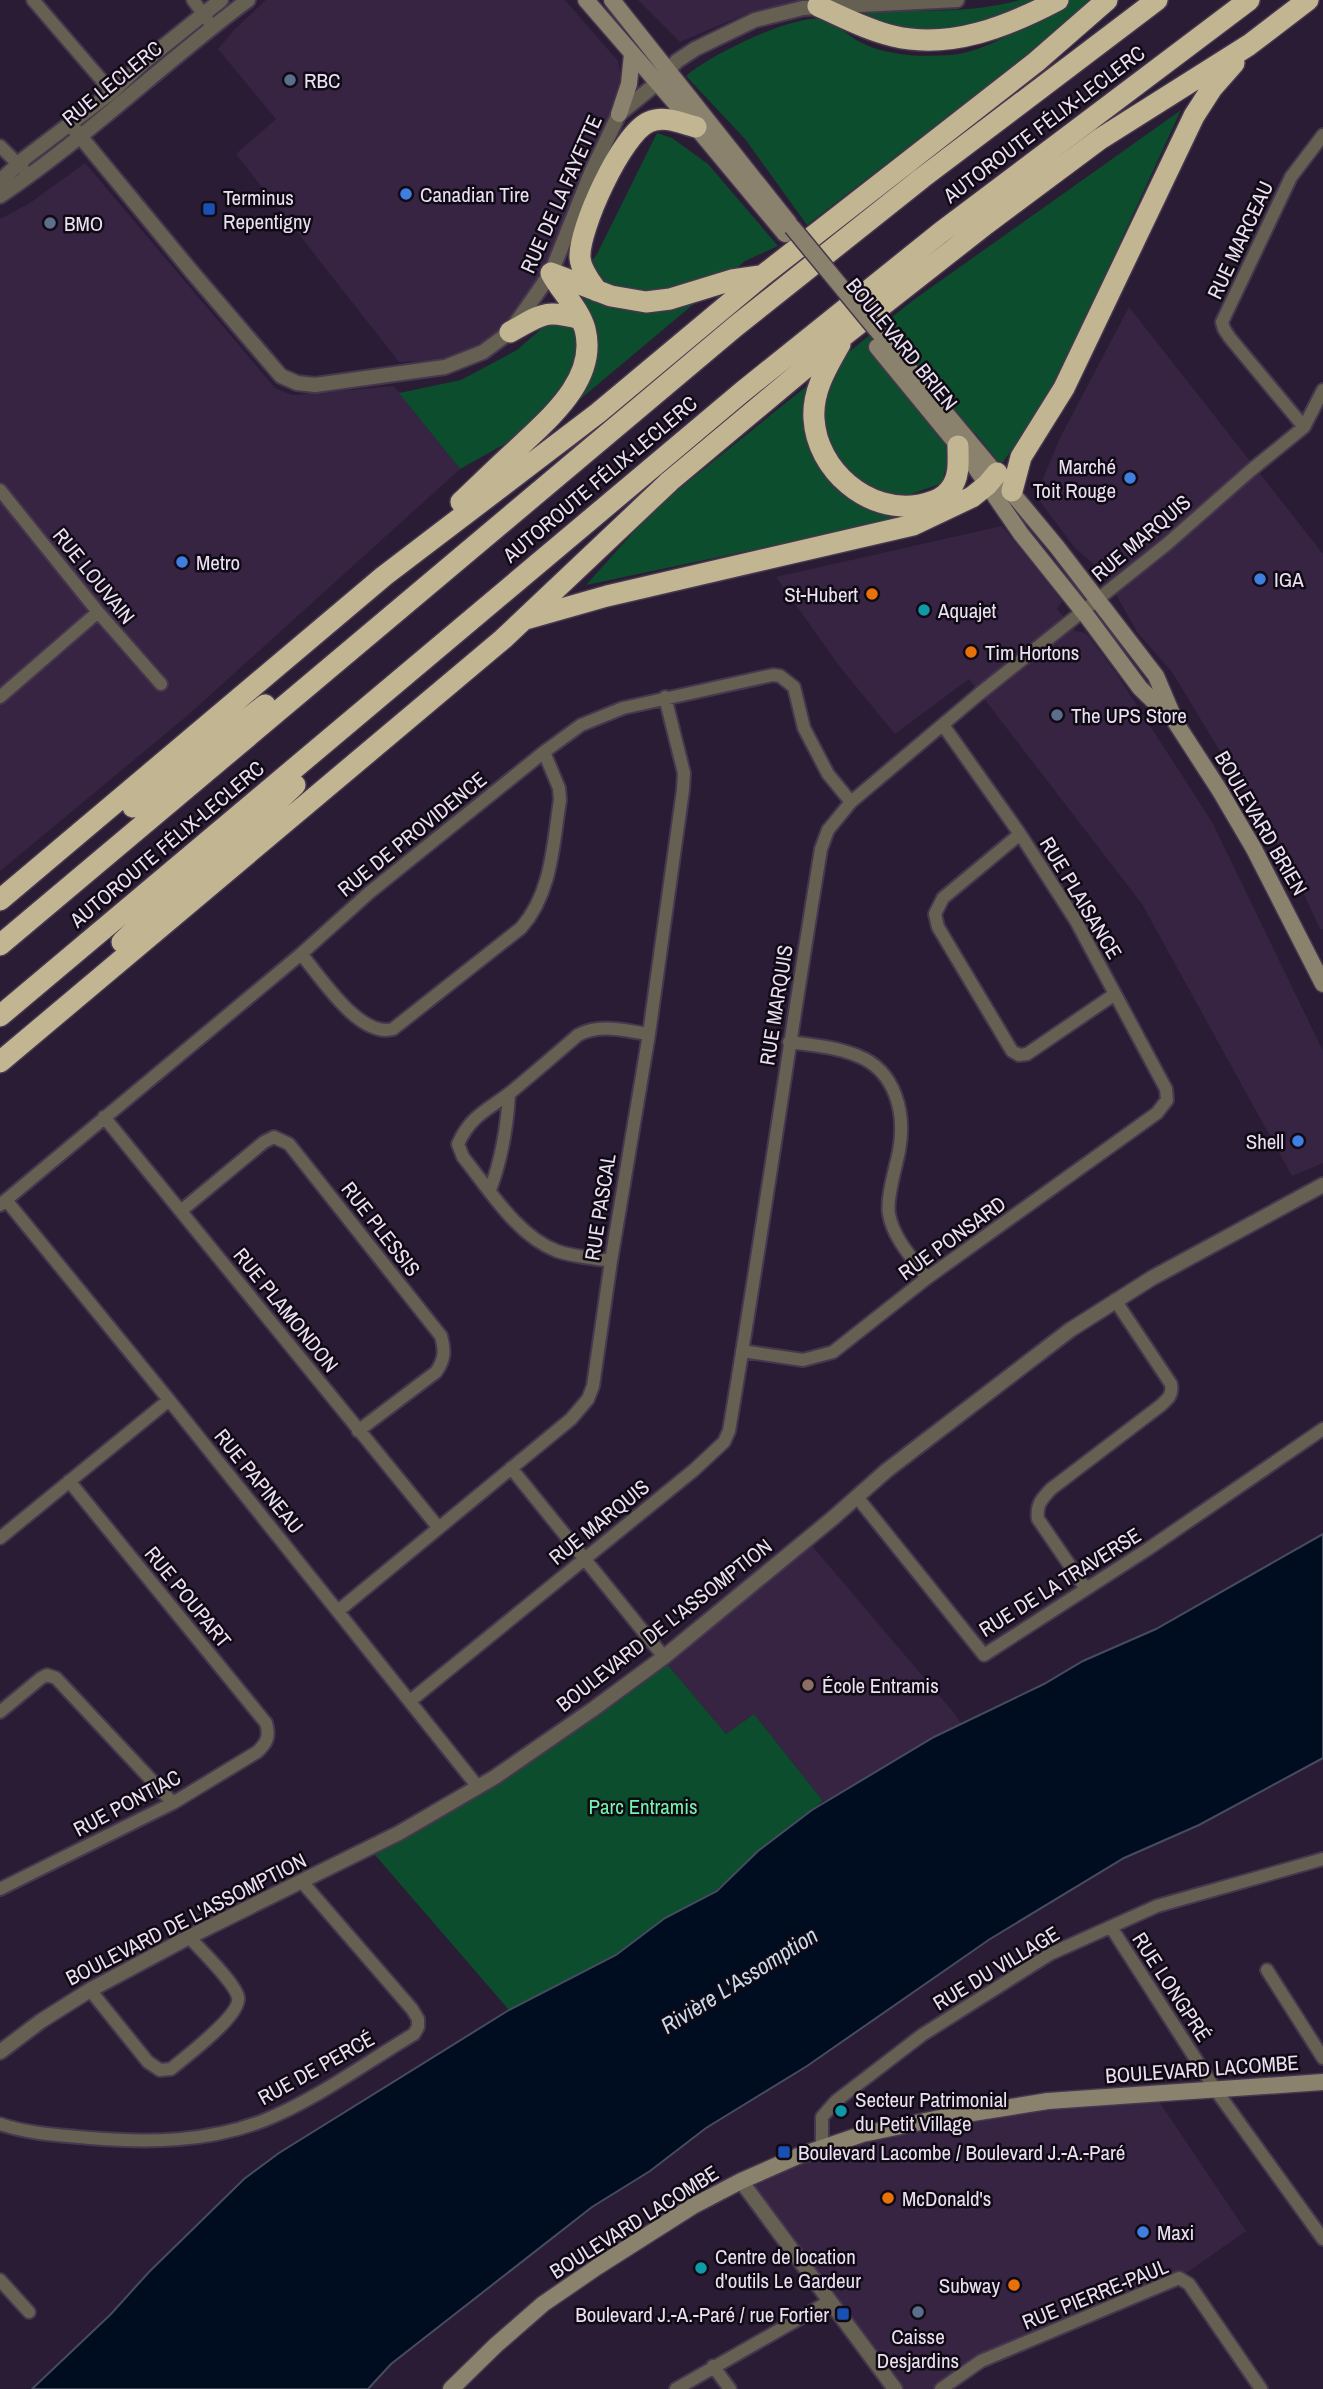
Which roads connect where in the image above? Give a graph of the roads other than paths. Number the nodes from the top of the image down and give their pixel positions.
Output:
1 (33, 0) edge
2 (193, 0) edge
3 (221, 0) edge
4 (248, 0) edge
5 (586, 0) edge
6 (612, 0) edge
7 (957, 0) edge
8 (1058, 0) edge
9 (1107, 0) edge
10 (1157, 0) edge
11 (1249, 0) edge
12 (1308, 0) edge
13 (818, 6) junction
14 (203, 14) junction
15 (213, 28) junction
16 (1249, 45) junction
17 (632, 54) junction
18 (662, 76) junction
19 (112, 92) junction
20 (619, 114) junction
21 (70, 124) junction
22 (696, 127) junction
23 (1323, 135) edge
24 (81, 137) junction
25 (0, 146) edge
26 (18, 164) junction
27 (30, 176) junction
28 (0, 181) edge
29 (0, 196) edge
30 (788, 231) junction
31 (551, 273) junction
32 (762, 276) junction
33 (597, 291) junction
34 (581, 319) junction
35 (510, 332) junction
36 (847, 332) junction
37 (876, 337) junction
38 (1323, 390) edge
39 (1304, 427) junction
40 (958, 446) junction
41 (992, 479) junction
42 (0, 490) edge
43 (1012, 491) junction
44 (457, 561) junction
45 (384, 576) junction
46 (1098, 599) junction
47 (1082, 611) junction
48 (98, 612) junction
49 (524, 620) junction
50 (406, 676) junction
51 (161, 684) dead end
52 (0, 697) edge
53 (665, 697) junction
54 (1176, 723) junction
55 (943, 725) junction
56 (544, 752) junction
57 (851, 802) junction
58 (1020, 834) junction
59 (0, 903) edge
60 (0, 945) edge
61 (301, 954) junction
62 (1323, 984) edge
63 (1115, 994) junction
64 (0, 1016) edge
65 (649, 1034) junction
66 (789, 1042) junction
67 (0, 1061) edge
68 (509, 1094) junction
69 (1167, 1100) joint
70 (104, 1117) junction
71 (1323, 1185) edge
72 (490, 1190) junction
73 (3, 1203) edge
74 (182, 1210) junction
75 (611, 1261) junction
76 (927, 1278) junction
77 (1115, 1300) junction
78 (742, 1351) junction
79 (169, 1400) junction
80 (1323, 1429) edge
81 (358, 1431) junction
82 (511, 1468) junction
83 (69, 1481) junction
84 (857, 1497) junction
85 (438, 1527) junction
86 (0, 1538) edge
87 (584, 1559) junction
88 (1086, 1589) junction
89 (338, 1611) junction
90 (664, 1657) junction
91 (410, 1701) junction
92 (0, 1712) edge
93 (267, 1742) joint
94 (478, 1787) junction
95 (173, 1803) junction
96 (1321, 1864) edge
97 (303, 1883) junction
98 (0, 1889) edge
99 (1111, 1927) junction
100 (189, 1937) junction
101 (1267, 1970) dead end
102 (90, 1990) junction
103 (0, 2052) edge
104 (1323, 2058) edge
105 (1323, 2082) edge
106 (1215, 2089) junction
107 (0, 2124) edge
108 (822, 2148) junction
109 (741, 2181) junction
110 (1323, 2239) edge
111 (0, 2280) edge
112 (830, 2301) junction
113 (29, 2312) dead end
114 (713, 2366) junction
115 (451, 2389) edge
116 (676, 2389) edge
117 (730, 2389) edge
118 (895, 2389) edge
119 (941, 2389) edge
120 (1261, 2389) edge

1 - 19 street
2 - 14 street
3 - 14 street, RUE LECLERC
4 - 15 street, RUE LECLERC
5 - 17 main road, BOULEVARD BRIEN
6 - 18 main road, BOULEVARD BRIEN
7 - 13 street, RUE DE LA FAYETTE
8 - 13 highway
9 - 32 highway
10 - 44 highway, AUTOROUTE FÉLIX-LECLERC
11 - 50 highway, AUTOROUTE FÉLIX-LECLERC
12 - 16 highway
13 - 18 street, RUE DE LA FAYETTE
14 - 15 street
14 - 19 street, RUE LECLERC
15 - 24 street, RUE LECLERC
16 - 36 highway
16 - 43 highway
17 - 18 main road, BOULEVARD BRIEN
17 - 20 main road
18 - 20 street, RUE DE LA FAYETTE
18 - 22 main road, BOULEVARD BRIEN
18 - 30 main road, BOULEVARD BRIEN
19 - 21 street, RUE LECLERC
20 - 31 street, RUE DE LA FAYETTE
21 - 24 street, RUE DE LA FAYETTE
21 - 26 street, RUE LECLERC
22 - 30 main road, BOULEVARD BRIEN
22 - 33 highway
23 - 39 street, RUE MARCEAU
24 - 27 street, RUE LECLERC
24 - 35 street, RUE DE LA FAYETTE
25 - 26 street
26 - 27 street
26 - 28 street, RUE LECLERC
27 - 29 street, RUE LECLERC
30 - 37 main road, BOULEVARD BRIEN
31 - 33 highway
31 - 34 highway
31 - 35 street, RUE DE LA FAYETTE
32 - 33 highway
32 - 45 highway
34 - 35 highway
34 - 45 highway
36 - 40 highway
36 - 49 highway
37 - 40 main road, BOULEVARD BRIEN
37 - 41 main road, BOULEVARD BRIEN
38 - 39 street, RUE MARQUIS
39 - 46 street, RUE MARQUIS
40 - 41 main road, BOULEVARD BRIEN
41 - 43 main road, BOULEVARD BRIEN
41 - 47 main road, BOULEVARD BRIEN
41 - 49 highway
42 - 48 street, RUE LOUVAIN
43 - 46 main road, BOULEVARD BRIEN
44 - 59 highway
44 - 60 highway, AUTOROUTE FÉLIX-LECLERC
45 - 59 highway
46 - 47 street, RUE MARQUIS
46 - 54 main road, BOULEVARD BRIEN
47 - 54 main road, BOULEVARD BRIEN
47 - 55 street, RUE MARQUIS
48 - 51 street, RUE LOUVAIN
48 - 52 street
49 - 67 highway
50 - 64 highway, AUTOROUTE FÉLIX-LECLERC
50 - 67 highway
53 - 56 street, RUE DE PROVIDENCE
53 - 57 street, RUE DE PROVIDENCE
53 - 65 street, RUE PASCAL
54 - 62 main road, BOULEVARD BRIEN
55 - 57 street, RUE MARQUIS
55 - 58 street, RUE PLAISANCE
56 - 61 street, RUE DE PROVIDENCE
56 - 61 street
57 - 66 street, RUE MARQUIS
58 - 63 street, RUE PLAISANCE
58 - 63 street
61 - 70 street, RUE DE PROVIDENCE
63 - 69 street, RUE PLAISANCE
65 - 68 street
65 - 75 street, RUE PASCAL
66 - 76 street
66 - 78 street, RUE MARQUIS
68 - 72 street
68 - 72 street
69 - 76 street, RUE PONSARD
70 - 73 street, RUE DE PROVIDENCE
70 - 74 street, RUE PLAMONDON
71 - 77 street, BOULEVARD DE L'ASSOMPTION
72 - 75 street
73 - 79 street, RUE PAPINEAU
74 - 81 street, RUE PLAMONDON
74 - 81 street, RUE PLESSIS
75 - 82 street, RUE PASCAL
76 - 78 street, RUE PONSARD
77 - 84 street, BOULEVARD DE L'ASSOMPTION
77 - 88 street
78 - 87 street, RUE MARQUIS
79 - 83 street
79 - 89 street, RUE PAPINEAU
80 - 88 street, RUE DE LA TRAVERSE
81 - 85 street, RUE PLAMONDON
82 - 85 street, RUE PASCAL
82 - 87 street
83 - 86 street
83 - 93 street, RUE POUPART
84 - 88 street, RUE DE LA TRAVERSE
84 - 90 street, BOULEVARD DE L'ASSOMPTION
85 - 89 street, RUE PASCAL
87 - 90 street
87 - 91 street, RUE MARQUIS
89 - 91 street, RUE PAPINEAU
90 - 94 street, BOULEVARD DE L'ASSOMPTION
91 - 94 street, RUE PAPINEAU
92 - 95 street
93 - 95 street, RUE PONTIAC
94 - 97 street, BOULEVARD DE L'ASSOMPTION
95 - 98 street, RUE PONTIAC
96 - 99 street, RUE DU VILLAGE
97 - 100 street, BOULEVARD DE L'ASSOMPTION
97 - 107 street, RUE DE PERCÉ
99 - 106 street, RUE LONGPRÉ
99 - 108 street, RUE DU VILLAGE
100 - 102 street, BOULEVARD DE L'ASSOMPTION
100 - 102 street
101 - 104 street
102 - 103 street, BOULEVARD DE L'ASSOMPTION
105 - 106 main road, BOULEVARD LACOMBE
106 - 108 main road, BOULEVARD LACOMBE
106 - 110 street, RUE LONGPRÉ
108 - 109 main road, BOULEVARD LACOMBE
109 - 112 street
109 - 115 main road, BOULEVARD LACOMBE
111 - 113 street
112 - 114 street
112 - 118 street
114 - 116 street
114 - 117 street
119 - 120 street, RUE PIERRE-PAUL

